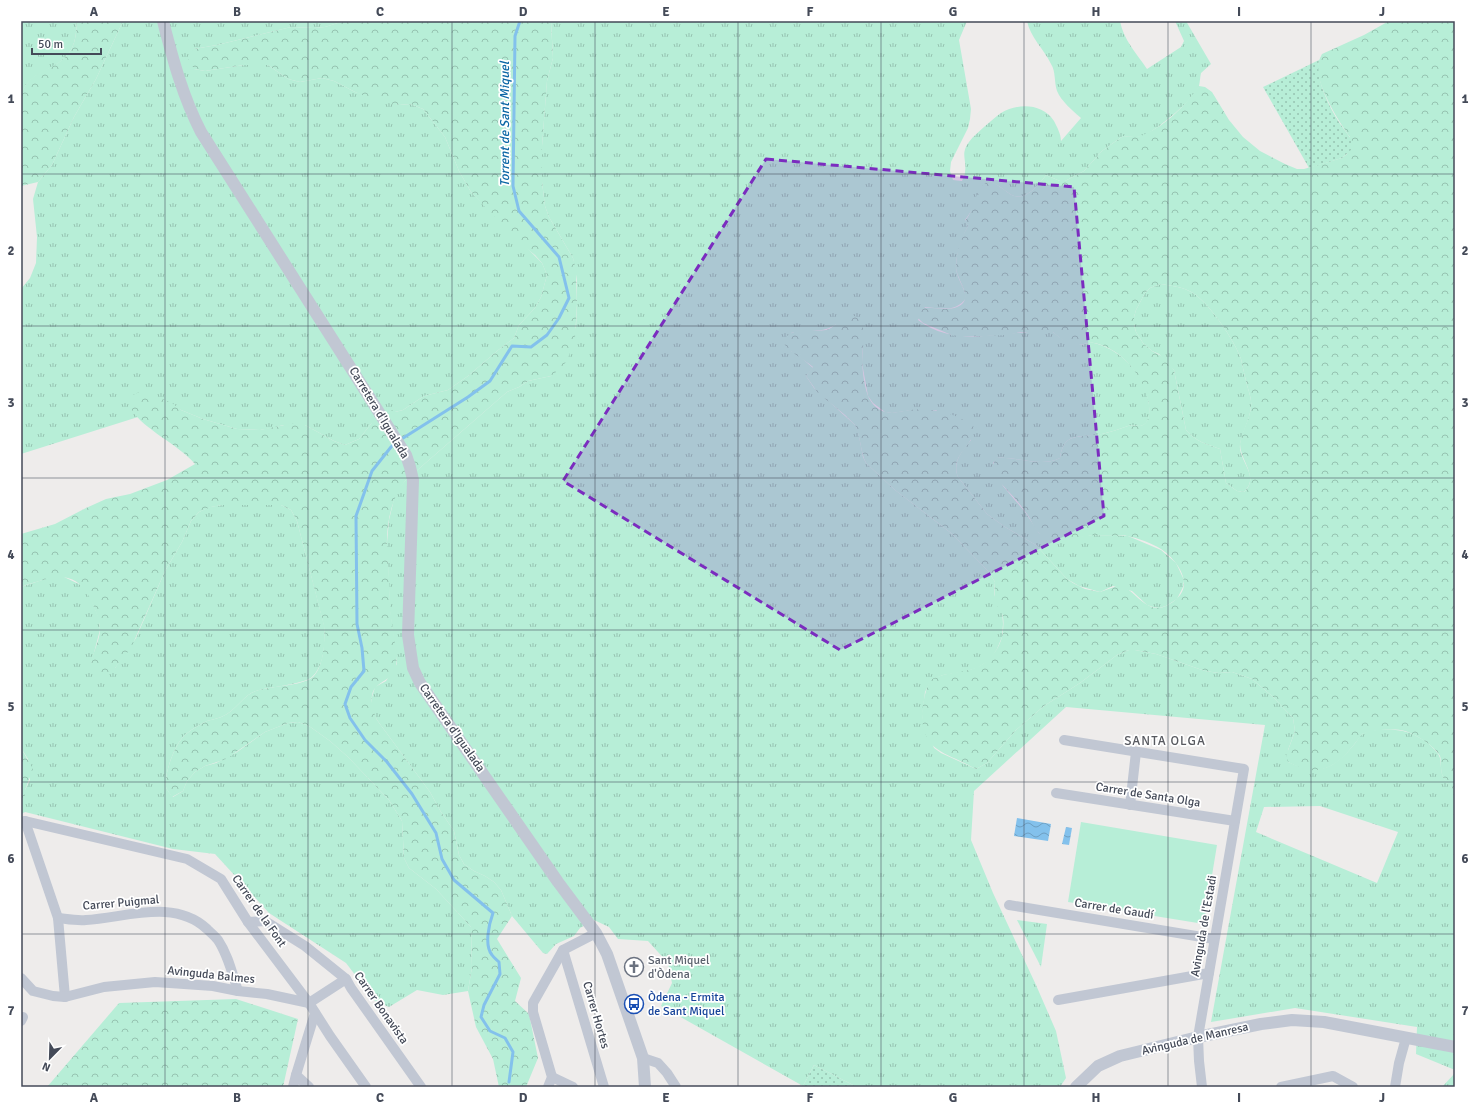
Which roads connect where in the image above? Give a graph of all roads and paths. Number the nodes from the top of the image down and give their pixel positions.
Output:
1 (163, 21) edge
2 (1064, 740) dead end
3 (1136, 752) junction
4 (1056, 793) dead end
5 (1130, 805) junction
6 (1235, 822) junction
7 (1009, 905) dead end
8 (58, 918) junction
9 (248, 922) junction
10 (596, 933) junction
11 (1214, 939) junction
12 (564, 950) junction
13 (1209, 973) junction
14 (21, 978) edge
15 (346, 978) junction
16 (238, 991) junction
17 (65, 997) junction
18 (1058, 1000) dead end
19 (309, 1003) junction
20 (315, 1013) junction
21 (1198, 1037) junction
22 (1406, 1038) junction
23 (1455, 1047) edge
24 (644, 1058) junction
25 (296, 1075) junction
26 (552, 1077) junction
27 (292, 1087) edge
28 (309, 1087) edge
29 (366, 1087) edge
30 (421, 1087) edge
31 (548, 1087) edge
32 (572, 1087) edge
33 (604, 1087) edge
34 (645, 1087) edge
35 (676, 1087) edge
36 (1076, 1087) edge
37 (1202, 1087) edge
38 (1281, 1087) edge
39 (1353, 1087) edge
40 (1395, 1087) edge

1 - 10 street, Carretera d'Igualada
2 - 3 street
3 - 5 street
3 - 6 street, Avinguda de l'Estadi
4 - 5 street, Carrer de Santa Olga
5 - 6 street, Carrer de Santa Olga
6 - 11 street, Avinguda de l'Estadi
7 - 11 street, Carrer de Gaudí
8 - 9 street, Carrer de la Font
8 - 16 street, Carrer Puigmal
8 - 17 street
9 - 15 street, Carrer Bonavista
9 - 19 street, Carrer de la Font
10 - 12 street
10 - 24 street, Carretera d'Igualada
11 - 13 street, Avinguda de l'Estadi
12 - 26 street
12 - 33 street, Carrer Hortes
13 - 18 street
13 - 21 street, Avinguda de l'Estadi
14 - 17 street, Avinguda Balmes
15 - 19 street
15 - 30 street, Carrer Bonavista
16 - 17 street, Avinguda Balmes
16 - 19 street, Avinguda Balmes
19 - 20 street, Carrer de la Font
20 - 25 street
20 - 29 street, Carrer de la Font
21 - 22 street, Avinguda de Manresa
21 - 36 street, Avinguda de Manresa
21 - 37 street, Avinguda de l'Estadi
22 - 23 street, Avinguda de Manresa
22 - 40 street
24 - 34 street, Carretera d'Igualada
24 - 35 street
25 - 27 street
25 - 28 street
26 - 31 street
26 - 32 street
38 - 39 street

